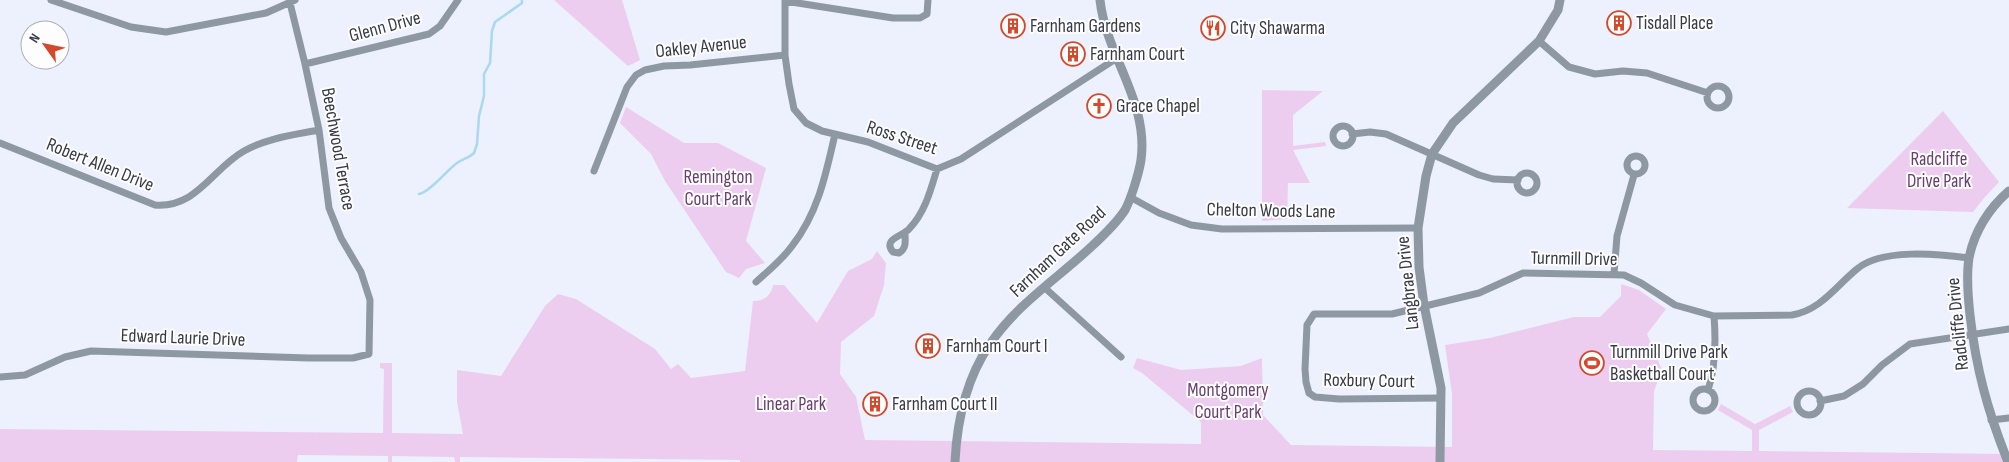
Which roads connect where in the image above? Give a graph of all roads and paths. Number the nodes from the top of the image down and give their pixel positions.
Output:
1 (51, 0) edge
2 (458, 0) edge
3 (928, 0) edge
4 (1100, 0) edge
5 (1560, 0) edge
6 (785, 1) edge
7 (292, 2) edge
8 (1539, 41) junction
9 (785, 55) junction
10 (1117, 58) junction
11 (305, 64) junction
12 (1708, 93) dead end
13 (318, 130) junction
14 (836, 134) junction
15 (1352, 134) dead end
16 (0, 143) edge
17 (1432, 154) junction
18 (937, 169) junction
19 (594, 171) dead end
20 (1634, 174) dead end
21 (1518, 180) dead end
22 (2009, 192) edge
23 (1130, 197) junction
24 (1418, 228) junction
25 (905, 233) dead end
26 (1969, 258) junction
27 (1614, 274) junction
28 (756, 282) dead end
29 (1045, 288) junction
30 (1424, 306) junction
31 (1714, 316) junction
32 (2009, 329) edge
33 (1972, 335) junction
34 (369, 354) joint
35 (1121, 357) dead end
36 (0, 377) edge
37 (1708, 390) dead end
38 (1440, 398) junction
39 (1820, 401) dead end
40 (2009, 418) edge
41 (1991, 420) junction
42 (955, 462) edge
43 (1440, 462) edge
44 (2008, 462) edge

1 - 7 street
2 - 11 street, Glenn Drive
3 - 6 street
4 - 10 street, Farnham Gate Road
5 - 8 street, Langbrae Drive
6 - 9 street, Ross Street
7 - 11 street, Beechwood Terrace
8 - 12 street
8 - 17 street, Langbrae Drive
9 - 14 street, Ross Street
9 - 19 street, Oakley Avenue
10 - 18 street, Ross Street
10 - 23 street, Farnham Gate Road
11 - 13 street, Beechwood Terrace
13 - 16 street, Robert Allen Drive
13 - 34 street, Beechwood Terrace
14 - 18 street, Ross Street
14 - 28 street
15 - 17 street
17 - 21 street
17 - 24 street, Langbrae Drive
18 - 25 street
20 - 27 street
22 - 26 street, Radcliffe Drive
23 - 24 street, Chelton Woods Lane
23 - 29 street, Farnham Gate Road
24 - 30 street, Langbrae Drive
26 - 31 street, Turnmill Drive
26 - 33 street, Radcliffe Drive
27 - 30 street, Turnmill Drive
27 - 31 street, Turnmill Drive
29 - 35 street
29 - 42 street, Farnham Gate Road
30 - 38 street, Langbrae Drive
30 - 38 street, Roxbury Court
31 - 37 street
32 - 33 street
33 - 39 street
33 - 41 street, Radcliffe Drive
34 - 36 street, Edward Laurie Drive
38 - 43 street, Langbrae Drive
40 - 41 street
41 - 44 street, Radcliffe Drive

